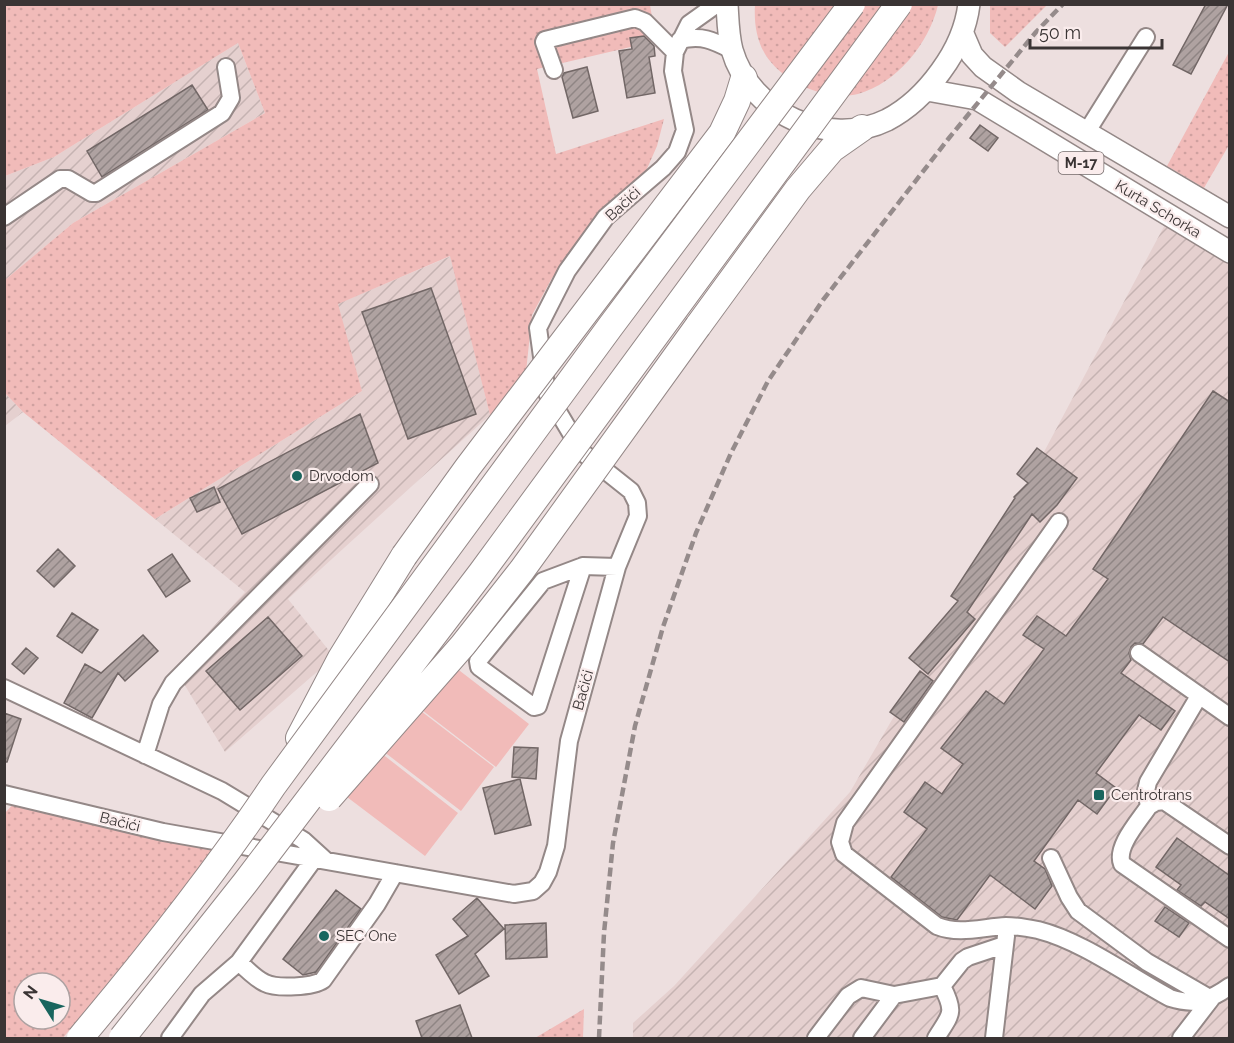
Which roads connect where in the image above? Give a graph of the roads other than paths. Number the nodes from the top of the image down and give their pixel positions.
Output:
1 (717, 4) edge
2 (727, 4) edge
3 (852, 4) edge
4 (899, 4) edge
5 (969, 4) edge
6 (963, 34) junction
7 (1146, 38) dead end
8 (678, 46) junction
9 (732, 50) junction
10 (226, 67) dead end
11 (554, 70) dead end
12 (744, 78) junction
13 (927, 90) junction
14 (862, 128) junction
15 (1086, 133) junction
16 (1228, 216) edge
17 (4, 218) edge
18 (1230, 252) edge
19 (370, 484) dead end
20 (1059, 522) dead end
21 (583, 566) junction
22 (617, 567) junction
23 (1139, 653) dead end
24 (4, 688) edge
25 (1199, 696) junction
26 (1230, 717) edge
27 (145, 755) junction
28 (273, 786) junction
29 (4, 794) edge
30 (1149, 806) junction
31 (1230, 846) edge
32 (1052, 858) dead end
33 (320, 860) junction
34 (395, 873) junction
35 (1008, 926) junction
36 (1230, 939) edge
37 (1004, 945) junction
38 (239, 962) junction
39 (942, 986) junction
40 (1230, 986) edge
41 (894, 996) junction
42 (1211, 999) junction
43 (80, 1038) edge
44 (122, 1038) edge
45 (139, 1038) edge
46 (170, 1038) edge
47 (816, 1038) edge
48 (862, 1038) edge
49 (936, 1038) edge
50 (994, 1038) edge
51 (1181, 1038) edge

1 - 8 street
2 - 9 main road
3 - 28 highway, bridge
4 - 44 highway, bridge
5 - 6 main road
6 - 13 main road
6 - 15 main road, Kurta Schorka / M-17
7 - 15 street
8 - 9 street
8 - 11 street
8 - 22 street, Bačići
9 - 12 main road
10 - 17 street
12 - 14 main road
12 - 28 highway, bridge
13 - 14 main road
13 - 18 main road, Kurta Schorka / M-17
14 - 45 highway, bridge
15 - 16 main road, Kurta Schorka / M-17
19 - 27 street
20 - 35 street
21 - 21 street
21 - 22 street
22 - 34 street, Bačići
23 - 25 street
24 - 27 street
25 - 26 street
25 - 30 street
27 - 33 street
28 - 43 highway, bridge
29 - 33 street, Bačići
30 - 31 street
30 - 36 street
32 - 42 street
33 - 34 street, Bačići
33 - 38 street
34 - 38 street
35 - 37 street
35 - 42 street
37 - 39 street
37 - 50 street
38 - 46 street
39 - 41 street
39 - 49 street
40 - 42 street
41 - 47 street
41 - 48 street
42 - 51 street

